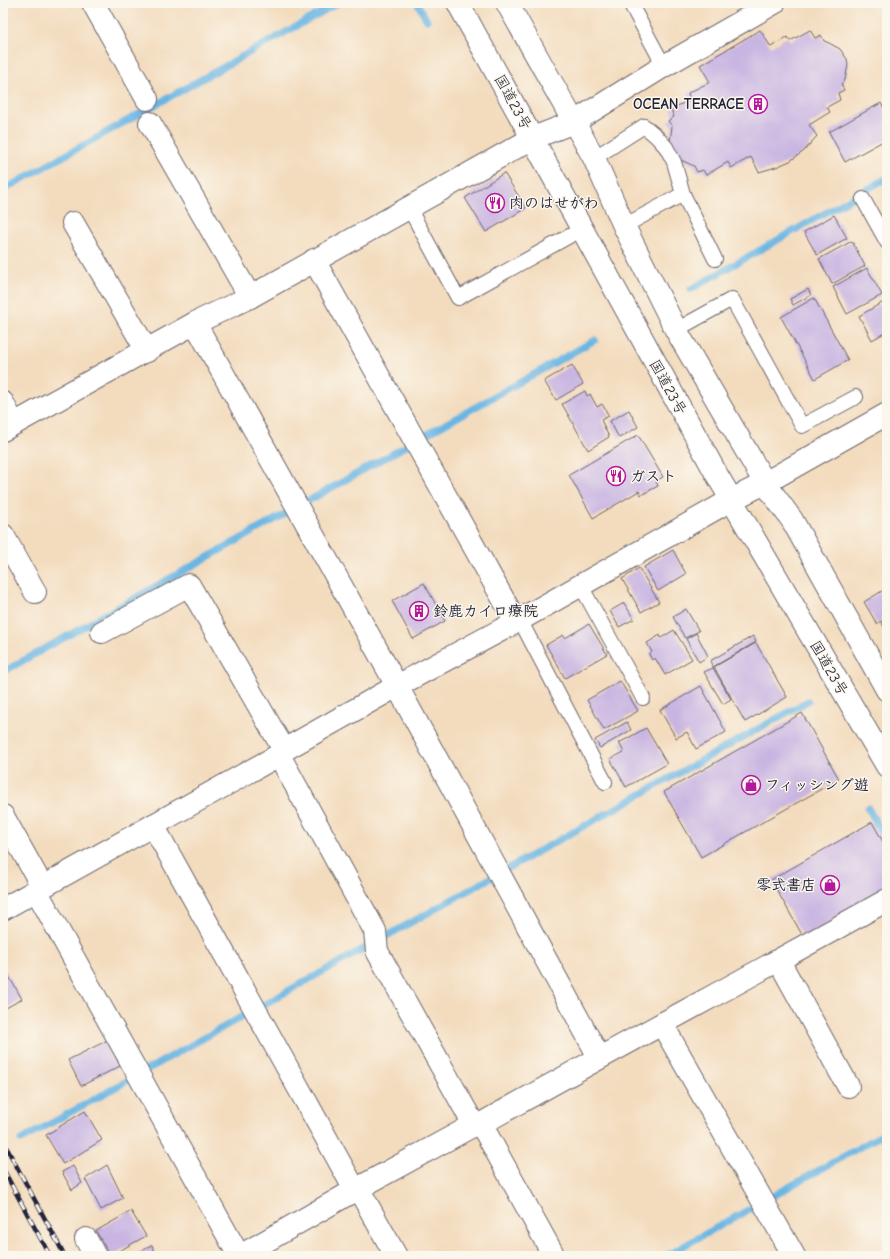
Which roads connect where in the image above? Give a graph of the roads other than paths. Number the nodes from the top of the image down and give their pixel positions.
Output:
1 (93, 3) edge
2 (458, 3) edge
3 (507, 3) edge
4 (630, 3) edge
5 (774, 3) edge
6 (745, 10) edge
7 (664, 66) junction
8 (147, 99) dead end
9 (150, 122) dead end
10 (574, 122) junction
11 (533, 138) junction
12 (594, 158) junction
13 (683, 194) junction
14 (863, 200) dead end
15 (409, 208) junction
16 (73, 222) dead end
17 (624, 226) junction
18 (582, 230) junction
19 (887, 242) edge
20 (715, 259) dead end
21 (314, 260) junction
22 (250, 297) junction
23 (195, 323) junction
24 (676, 330) junction
25 (147, 351) junction
26 (856, 396) dead end
27 (3, 403) edge
28 (887, 414) edge
29 (8, 427) edge
30 (765, 483) junction
31 (731, 500) junction
32 (3, 534) edge
33 (581, 586) junction
34 (35, 592) dead end
35 (518, 621) junction
36 (102, 632) dead end
37 (397, 686) junction
38 (887, 690) edge
39 (643, 698) dead end
40 (281, 753) junction
41 (887, 766) edge
42 (605, 782) dead end
43 (3, 816) edge
44 (153, 826) junction
45 (39, 888) junction
46 (887, 900) edge
47 (3, 909) edge
48 (779, 961) junction
49 (662, 1024) junction
50 (599, 1057) junction
51 (848, 1086) dead end
52 (477, 1125) junction
53 (357, 1189) junction
54 (241, 1256) edge
55 (396, 1256) edge
56 (554, 1256) edge
57 (794, 1256) edge

1 - 8 main road
2 - 11 main road, 国道23号
3 - 10 main road
4 - 7 lane
5 - 6 main road
6 - 7 main road
7 - 10 main road
9 - 22 main road
10 - 11 main road
10 - 12 main road
11 - 15 main road
11 - 18 main road, 国道23号
12 - 13 lane
12 - 17 main road
13 - 17 lane
13 - 20 lane
14 - 19 lane
15 - 18 lane
15 - 21 main road
16 - 25 main road
17 - 24 main road
18 - 31 main road, 国道23号
21 - 22 main road
21 - 35 main road
22 - 23 main road
23 - 25 main road
23 - 37 main road
24 - 26 lane
24 - 30 main road
25 - 29 main road
27 - 29 main road
28 - 30 main road
30 - 31 main road
30 - 38 main road
31 - 33 main road
31 - 41 main road, 国道23号
32 - 34 main road
33 - 35 main road
33 - 39 lane
35 - 37 main road
35 - 42 lane
36 - 40 main road
37 - 40 main road
37 - 50 main road
40 - 44 main road
40 - 52 main road
43 - 45 main road
44 - 45 main road
44 - 53 main road
45 - 47 main road
45 - 54 main road
46 - 48 main road
48 - 49 main road
48 - 51 main road
49 - 50 main road
49 - 57 main road
50 - 52 main road
52 - 53 main road
52 - 56 main road
53 - 54 main road
53 - 55 main road

